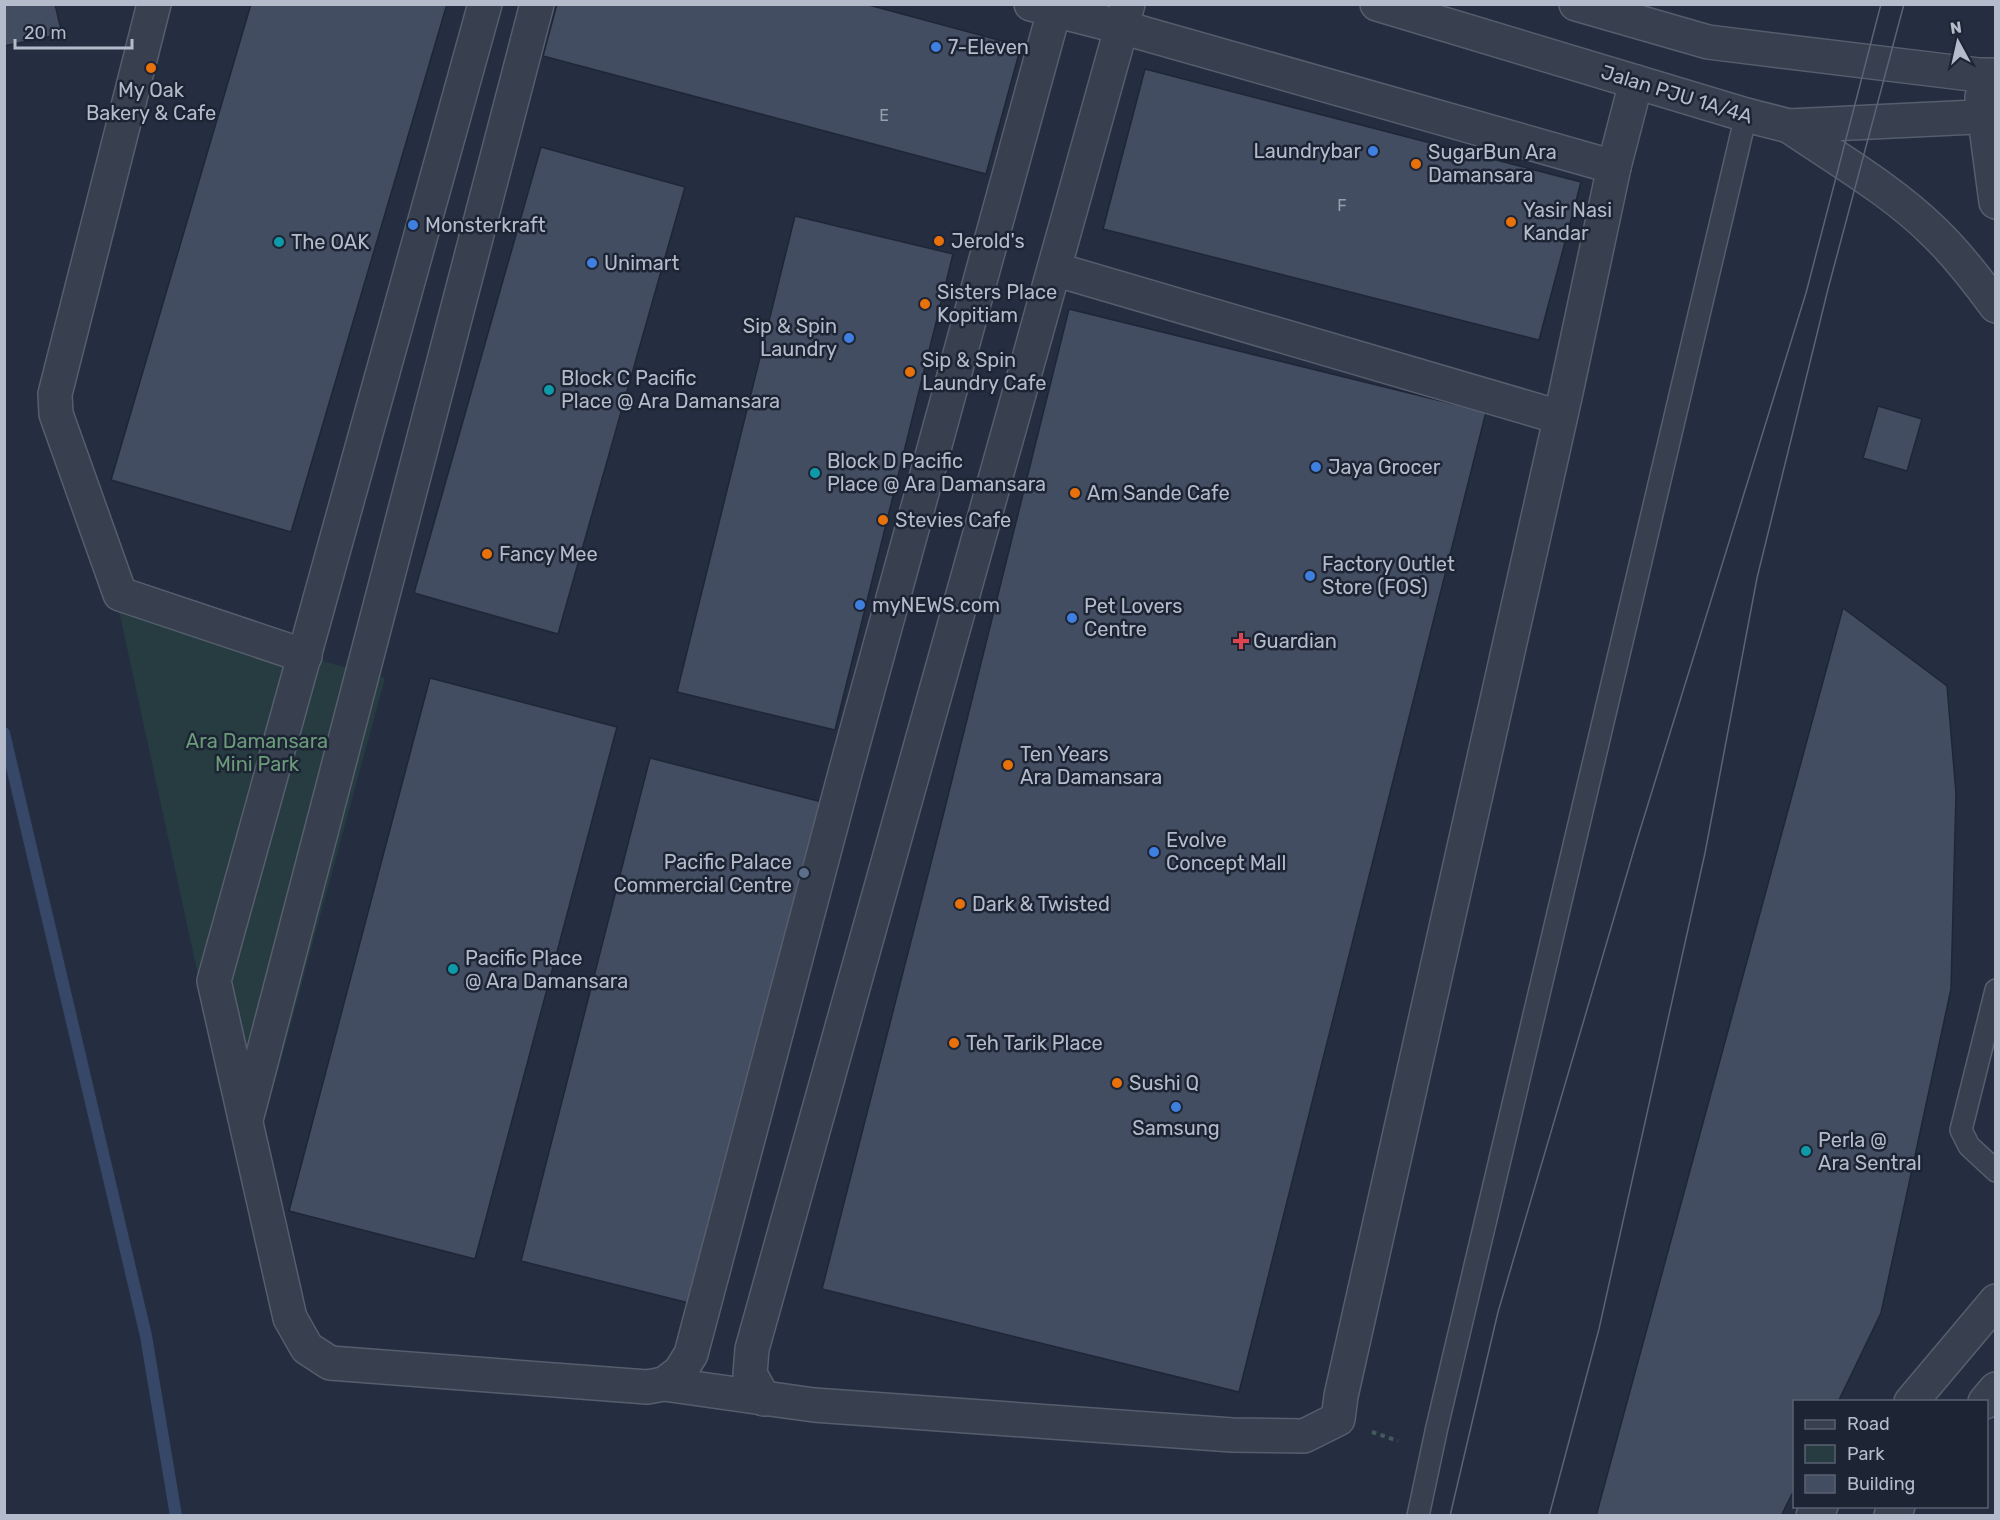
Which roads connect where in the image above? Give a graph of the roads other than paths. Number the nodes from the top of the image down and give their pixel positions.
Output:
1 (154, 4) edge
2 (485, 4) edge
3 (537, 4) edge
4 (1377, 4) edge
5 (1576, 4) edge
6 (1047, 7) edge
7 (1125, 16) edge
8 (1987, 75) edge
9 (1636, 82) junction
10 (1746, 115) junction
11 (1990, 116) edge
12 (1789, 126) junction
13 (1614, 167) junction
14 (1995, 202) edge
15 (1054, 269) junction
16 (1995, 306) edge
17 (1559, 417) junction
18 (304, 656) junction
19 (1995, 990) edge
20 (246, 1120) junction
21 (1995, 1171) edge
22 (1995, 1301) edge
23 (664, 1384) junction
24 (764, 1399) junction
25 (1912, 1400) edge
26 (1418, 1515) edge

1 - 18 street
2 - 18 street
3 - 20 street
4 - 9 street, Jalan PJU 1A/4A
5 - 8 street
6 - 7 street
6 - 23 street
7 - 13 street
7 - 15 street
8 - 11 street
9 - 10 street, Jalan PJU 1A/4A
9 - 13 street
10 - 12 street, Jalan PJU 1A/4A
10 - 26 lane
11 - 12 street, Jalan PJU 1A/4A
11 - 14 street
12 - 16 street
13 - 17 street
15 - 17 street
15 - 24 street
17 - 24 street
18 - 20 street
19 - 21 lane
20 - 23 street
22 - 25 street
23 - 24 street

